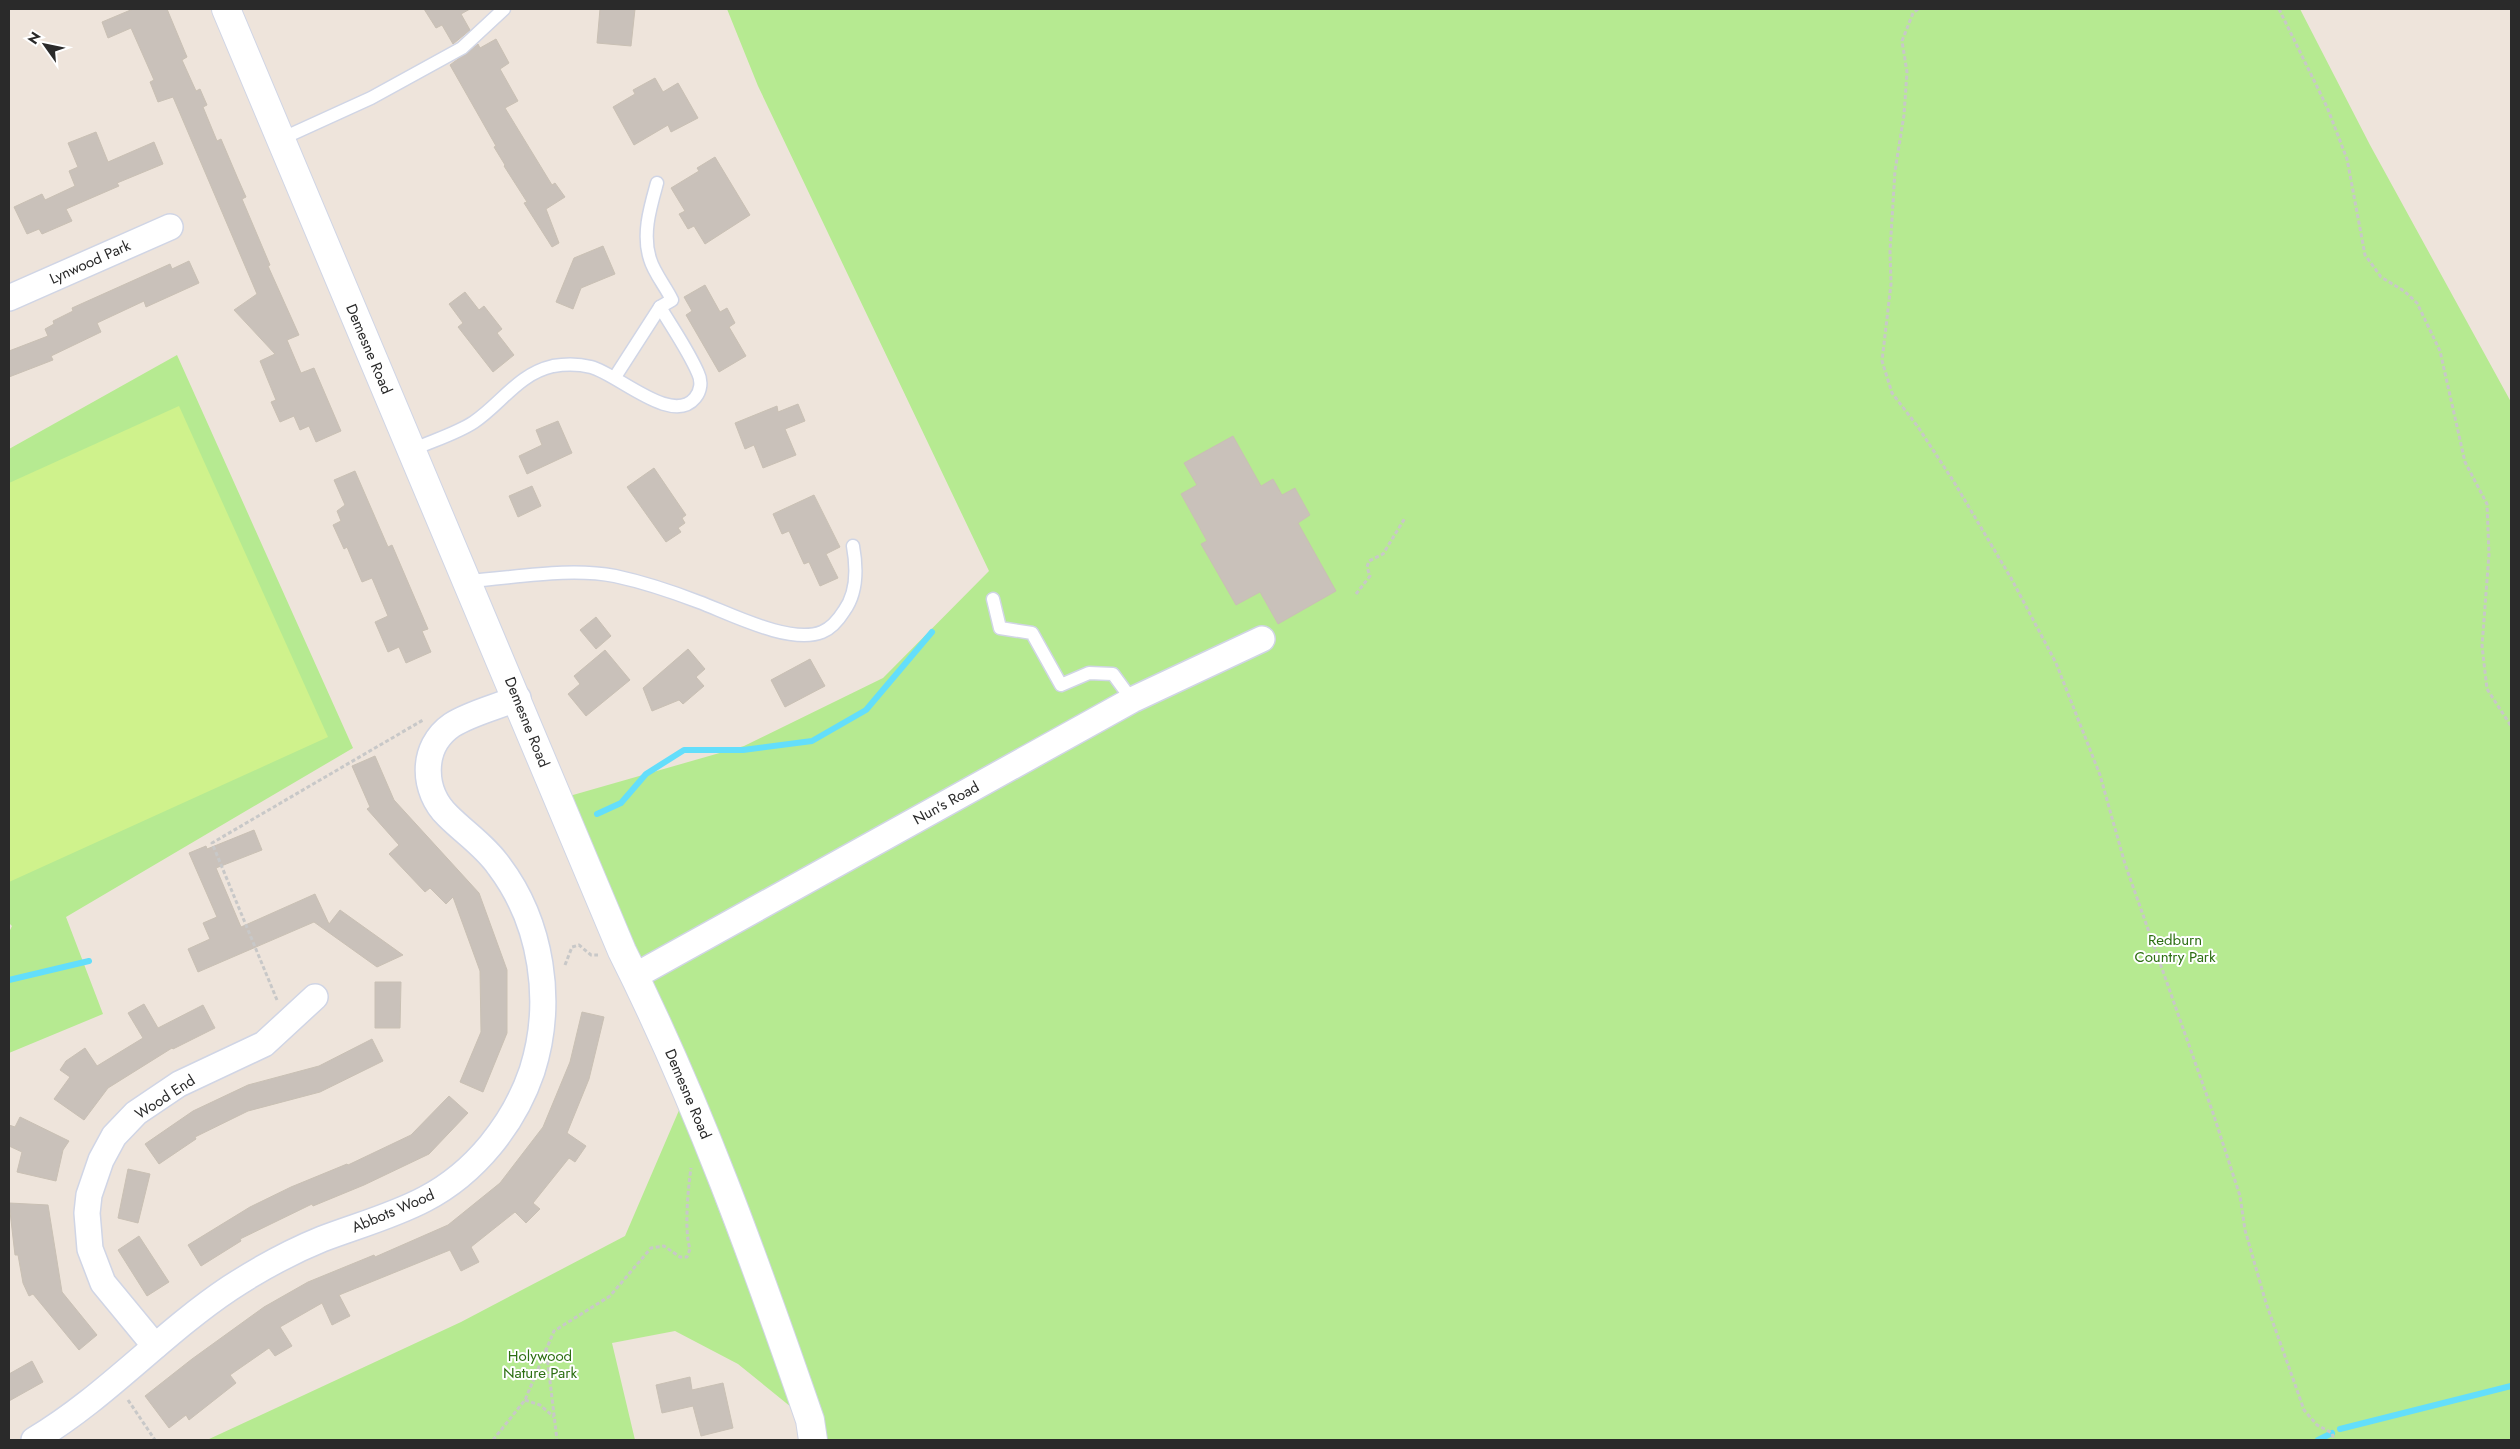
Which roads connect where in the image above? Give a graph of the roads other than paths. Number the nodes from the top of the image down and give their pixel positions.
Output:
1 (226, 9) edge
2 (504, 9) edge
3 (282, 139) junction
4 (657, 183) dead end
5 (170, 227) dead end
6 (9, 298) edge
7 (660, 307) junction
8 (615, 377) junction
9 (412, 450) junction
10 (853, 546) dead end
11 (468, 581) junction
12 (993, 599) dead end
13 (1262, 639) dead end
14 (518, 698) junction
15 (1132, 700) junction
16 (635, 976) junction
17 (314, 997) dead end
18 (155, 1346) junction
19 (34, 1440) edge
20 (813, 1440) edge

1 - 3 street, Demesne Road
2 - 3 lane
3 - 9 street, Demesne Road
4 - 7 lane
5 - 6 street, Lynwood Park
7 - 8 lane
7 - 8 lane
8 - 9 lane
9 - 11 street, Demesne Road
10 - 11 lane
11 - 14 street, Demesne Road
12 - 15 lane
13 - 15 street, Nun's Road
14 - 16 street, Demesne Road
14 - 18 street, Abbots Wood
15 - 16 street, Nun's Road
16 - 20 street, Demesne Road
17 - 18 street, Wood End
18 - 19 street, Abbots Wood

